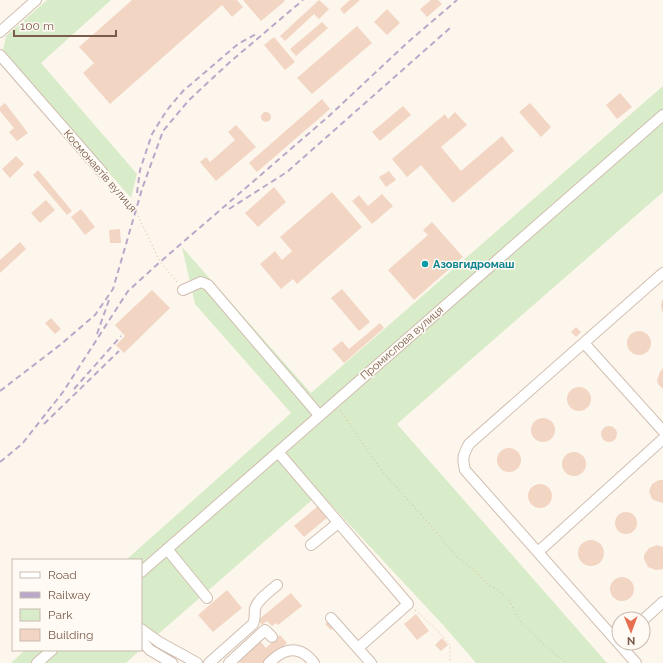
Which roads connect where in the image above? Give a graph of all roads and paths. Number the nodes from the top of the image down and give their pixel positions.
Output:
1 (36, 0) edge
2 (0, 32) edge
3 (0, 56) edge
4 (663, 114) edge
5 (102, 172) joint
6 (663, 273) edge
7 (183, 290) joint
8 (584, 343) junction
9 (334, 402) junction
10 (319, 415) junction
11 (663, 432) edge
12 (663, 439) edge
13 (278, 452) junction
14 (338, 523) junction
15 (311, 546) dead end
16 (167, 549) junction
17 (538, 552) junction
18 (142, 571) edge
19 (277, 586) dead end
20 (207, 598) dead end
21 (663, 602) edge
22 (408, 604) junction
23 (651, 613) edge
24 (331, 618) dead end
25 (142, 629) edge
26 (611, 633) edge
27 (272, 637) dead end
28 (142, 641) edge
29 (358, 648) junction
30 (51, 651) edge
31 (626, 651) edge
32 (38, 663) edge
33 (172, 663) edge
34 (197, 663) edge
35 (209, 663) edge
36 (229, 663) edge
37 (270, 663) edge
38 (314, 663) edge
39 (371, 663) edge
40 (450, 663) edge
41 (567, 663) edge
42 (636, 663) edge

1 - 2 street
3 - 5 street, Космонавтів вулиця
4 - 9 street, Промислова вулиця
5 - 7 path, Космонавтів вулиця
6 - 8 street
7 - 10 street
8 - 11 street
8 - 17 street
9 - 10 street, Промислова вулиця
9 - 41 path
10 - 13 street, Промислова вулиця
12 - 17 street
13 - 14 street
13 - 16 street, Промислова вулиця
14 - 15 street
14 - 22 street
16 - 18 street, Промислова вулиця
16 - 20 street
17 - 26 street
19 - 35 street
21 - 23 street
22 - 29 street
22 - 40 path
24 - 29 street
25 - 34 street
27 - 36 street
28 - 33 street
29 - 39 street
30 - 32 street
31 - 42 street
37 - 38 street

